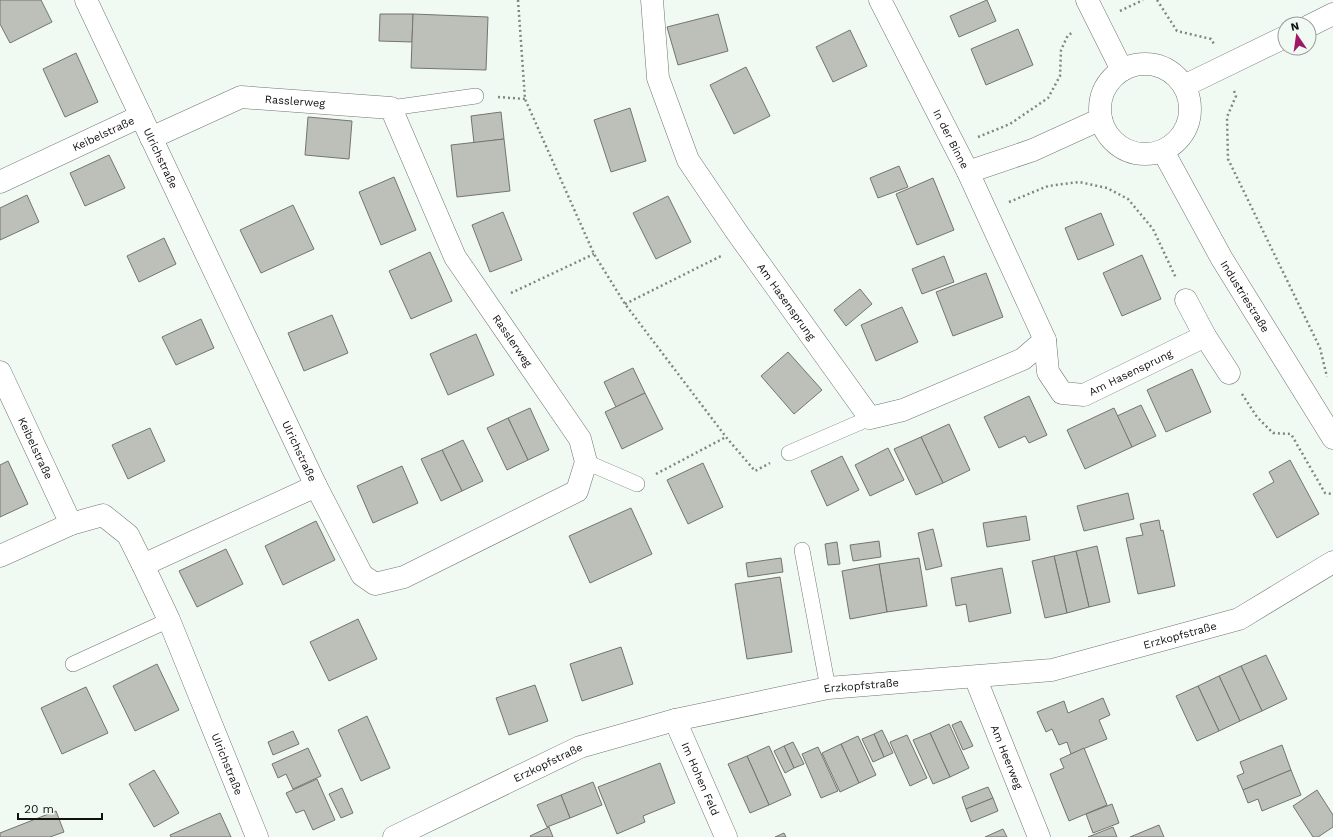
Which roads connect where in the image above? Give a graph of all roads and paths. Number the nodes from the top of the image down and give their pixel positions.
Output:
1 (86, 0) edge
2 (518, 0) edge
3 (652, 0) edge
4 (880, 0) edge
5 (1087, 0) edge
6 (1143, 0) edge
7 (1157, 0) edge
8 (1333, 14) edge
9 (1097, 21) junction
10 (1317, 22) edge
11 (1277, 41) edge
12 (1225, 67) junction
13 (1122, 70) junction
14 (1184, 86) junction
15 (476, 96) joint
16 (525, 99) junction
17 (391, 108) junction
18 (141, 116) junction
19 (1101, 120) junction
20 (151, 138) junction
21 (955, 146) junction
22 (1163, 151) junction
23 (968, 172) junction
24 (0, 182) edge
25 (986, 212) junction
26 (745, 243) junction
27 (594, 254) junction
28 (1186, 300) joint
29 (488, 304) junction
30 (625, 304) junction
31 (1205, 336) junction
32 (1045, 340) junction
33 (0, 372) edge
34 (1229, 373) joint
35 (1329, 384) dead end
36 (870, 418) junction
37 (726, 437) junction
38 (1333, 438) edge
39 (789, 453) dead end
40 (586, 462) junction
41 (756, 471) dead end
42 (637, 484) joint
43 (316, 486) junction
44 (1333, 494) edge
45 (71, 524) junction
46 (802, 550) dead end
47 (0, 556) edge
48 (1333, 562) edge
49 (143, 565) junction
50 (169, 620) junction
51 (73, 664) dead end
52 (975, 677) junction
53 (828, 688) junction
54 (675, 720) junction
55 (257, 837) edge
56 (394, 837) edge
57 (726, 837) edge
58 (1039, 837) edge

1 - 18 street, Ulrichstraße
2 - 16 path
3 - 26 street, Am Hasensprung
4 - 21 street, In der Binne
5 - 9 street
6 - 9 path
7 - 12 path
8 - 10 street
9 - 13 street
9 - 21 path
11 - 12 street
12 - 14 street
12 - 35 path
13 - 14 street
13 - 19 street
14 - 22 street
15 - 16 path
15 - 17 lane
16 - 27 path
17 - 20 street, Rasslerweg
17 - 29 street, Rasslerweg
18 - 20 street, Ulrichstraße
18 - 24 street, Keibelstraße
19 - 22 street
19 - 23 street, In der Binne
20 - 43 street, Ulrichstraße
21 - 23 street, In der Binne
22 - 38 street, Industriestraße
23 - 25 street, Am Hasensprung
25 - 28 path
25 - 32 street, Am Hasensprung
26 - 30 path
26 - 36 street, Am Hasensprung
27 - 29 path
27 - 30 path
28 - 31 street
29 - 40 street, Rasslerweg
30 - 37 path
31 - 32 street, Am Hasensprung
31 - 34 street
32 - 36 street
33 - 45 street, Keibelstraße
34 - 44 path
36 - 39 lane
37 - 41 path
37 - 42 path
40 - 42 lane
40 - 43 street
43 - 49 street, Ulrichstraße
45 - 47 street
45 - 49 street
46 - 53 lane
48 - 52 street, Erzkopfstraße
49 - 50 street, Ulrichstraße
50 - 51 lane
50 - 55 street, Ulrichstraße
52 - 53 street, Erzkopfstraße
52 - 58 street, Am Heerweg
53 - 54 street, Erzkopfstraße
54 - 56 street, Erzkopfstraße
54 - 57 street, Im Hohen Feld

